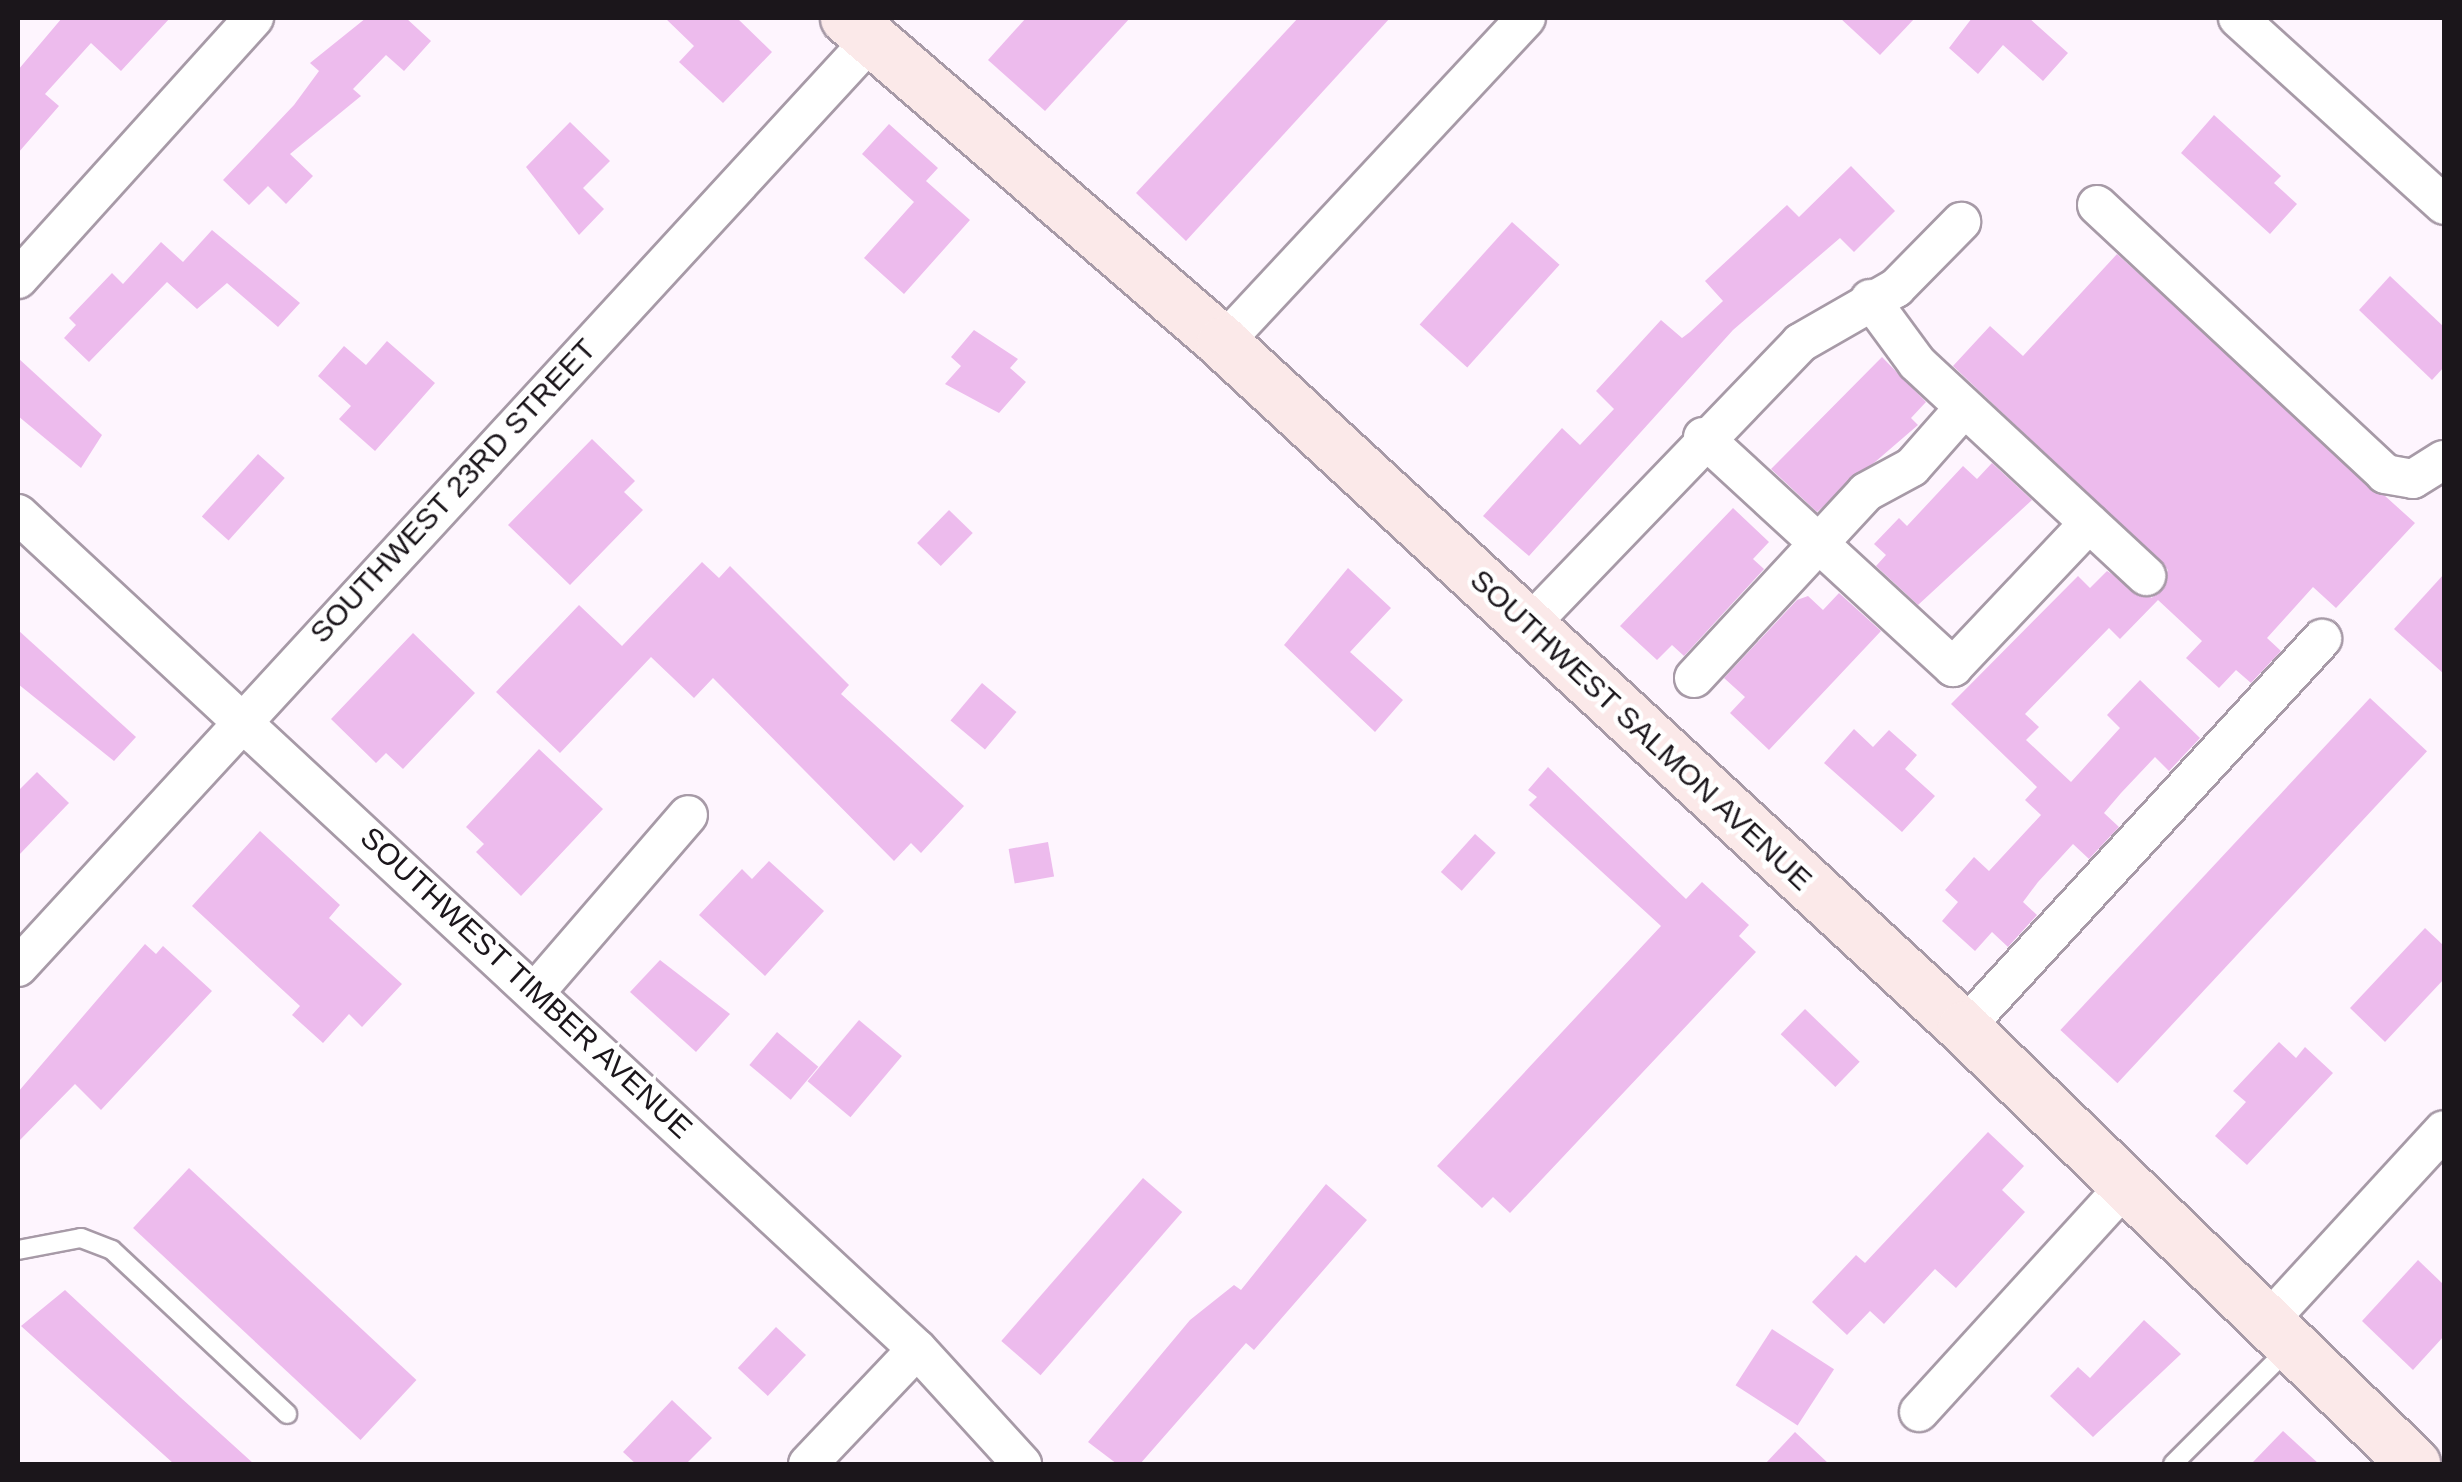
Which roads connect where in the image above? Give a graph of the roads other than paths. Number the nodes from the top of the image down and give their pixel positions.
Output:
1 (254, 18) edge
2 (1526, 18) edge
3 (2238, 18) edge
4 (870, 25) edge
5 (2097, 205) dead end
6 (2444, 205) edge
7 (1960, 222) dead end
8 (18, 279) edge
9 (1870, 299) junction
10 (1223, 343) junction
11 (1964, 408) junction
12 (1703, 438) junction
13 (2444, 460) edge
14 (18, 514) edge
15 (2089, 523) junction
16 (1822, 546) junction
17 (2146, 576) dead end
18 (1528, 626) junction
19 (2322, 639) dead end
20 (1694, 678) dead end
21 (239, 720) junction
22 (688, 815) dead end
23 (18, 967) edge
24 (537, 990) junction
25 (1964, 1028) junction
26 (2444, 1130) edge
27 (2127, 1184) junction
28 (18, 1250) edge
29 (2283, 1330) junction
30 (917, 1350) junction
31 (1919, 1412) dead end
32 (287, 1414) dead end
33 (808, 1464) edge
34 (1022, 1464) edge
35 (2173, 1464) edge
36 (2414, 1464) edge

1 - 8 street
2 - 10 street
3 - 6 street
4 - 10 main road, SOUTHWEST SALMON AVENUE
4 - 21 street, SOUTHWEST 23RD STREET
5 - 13 street
7 - 9 street
9 - 11 street
9 - 12 street
10 - 18 main road, SOUTHWEST SALMON AVENUE
11 - 15 street
11 - 16 street
12 - 16 street
12 - 18 street
14 - 21 street, SOUTHWEST TIMBER AVENUE
15 - 16 street
15 - 17 street
16 - 20 street
18 - 25 main road, SOUTHWEST SALMON AVENUE
19 - 25 street
21 - 23 street, SOUTHWEST 23RD STREET
21 - 24 street, SOUTHWEST TIMBER AVENUE
22 - 24 street
24 - 30 street, SOUTHWEST TIMBER AVENUE
25 - 27 main road, SOUTHWEST SALMON AVENUE
26 - 29 street
27 - 29 main road, SOUTHWEST SALMON AVENUE
27 - 31 street
28 - 32 lane
29 - 35 lane
29 - 36 main road, SOUTHWEST SALMON AVENUE
30 - 33 street
30 - 34 street, SOUTHWEST TIMBER AVENUE

